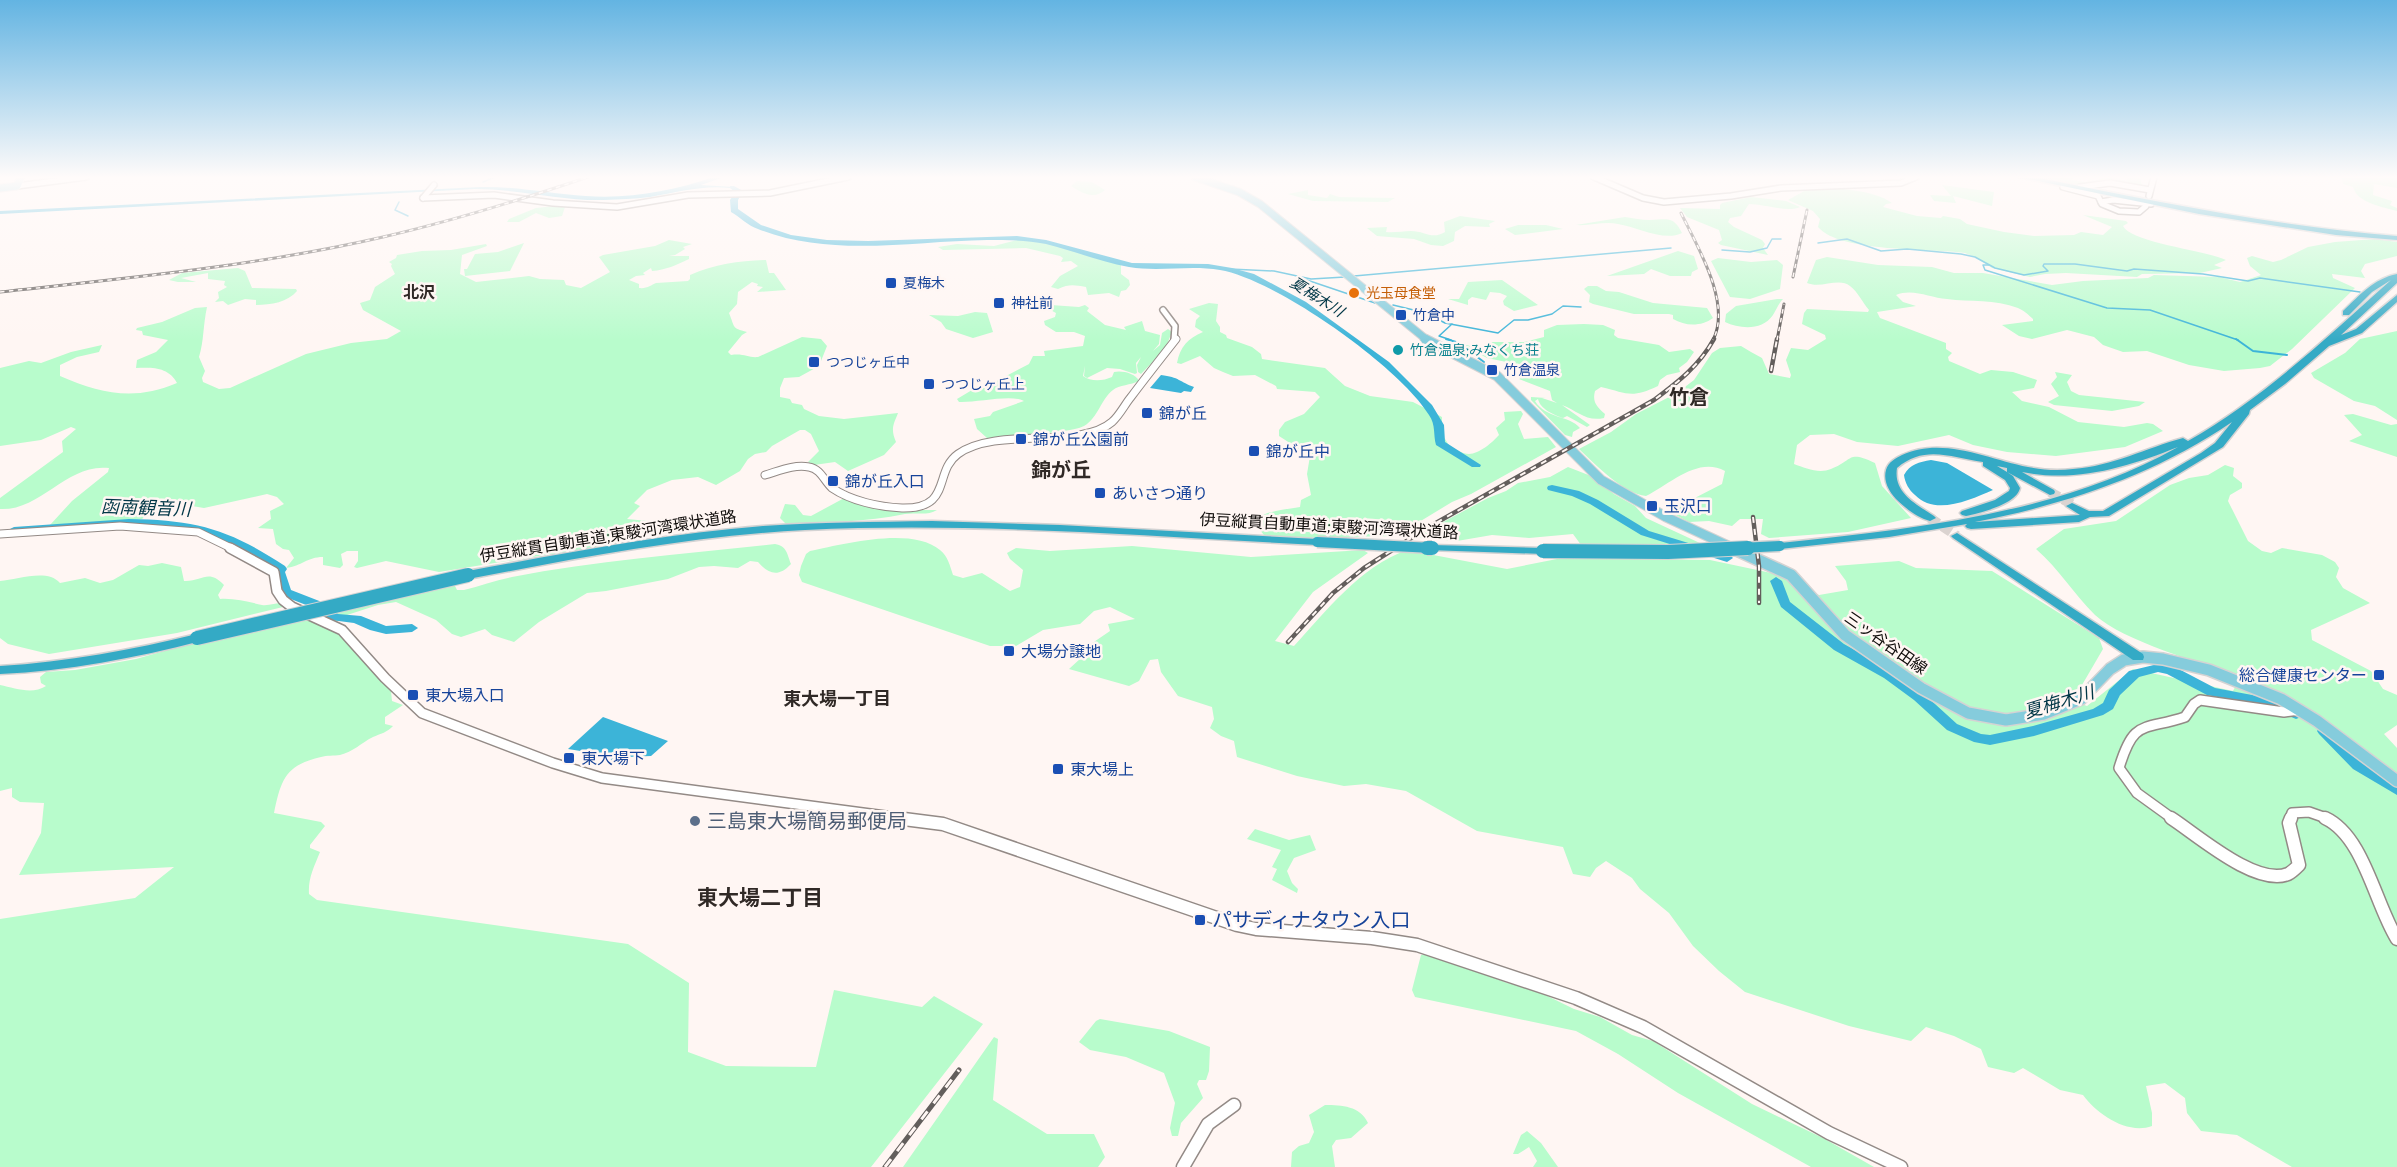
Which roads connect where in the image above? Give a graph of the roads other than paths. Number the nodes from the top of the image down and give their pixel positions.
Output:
1 (1294, 231) edge
2 (2328, 231) edge
3 (2347, 231) edge
4 (2397, 236) edge
5 (2397, 278) edge
6 (2397, 298) edge
7 (1162, 310) dead end
8 (2319, 348) junction
9 (2250, 406) junction
10 (2230, 418) junction
11 (1977, 459) junction
12 (765, 475) dead end
13 (2049, 492) tunnel mouth
14 (2074, 506) tunnel mouth
15 (2087, 514) junction
16 (1933, 518) tunnel mouth
17 (0, 534) edge
18 (1883, 535) junction
19 (1959, 535) tunnel mouth
20 (1835, 541) junction
21 (2138, 657) junction
22 (0, 667) edge
23 (2300, 710) junction
24 (2397, 781) edge
25 (2397, 939) edge
26 (1234, 1105) dead end
27 (1182, 1167) edge
28 (1901, 1167) edge

1 - 21 main road, 三ッ谷谷田線
2 - 4 highway
3 - 4 highway
5 - 8 highway, 伊豆縦貫自動車道;東駿河湾環状道路
6 - 8 highway
7 - 12 street
8 - 9 highway, 伊豆縦貫自動車道;東駿河湾環状道路
9 - 10 highway, 伊豆縦貫自動車道;東駿河湾環状道路
9 - 15 highway
10 - 11 highway
10 - 18 highway, 伊豆縦貫自動車道;東駿河湾環状道路
11 - 13 highway
11 - 16 highway
11 - 20 highway
14 - 15 highway
15 - 18 highway
17 - 28 street
18 - 20 highway, 伊豆縦貫自動車道;東駿河湾環状道路
19 - 21 highway
20 - 22 highway, 伊豆縦貫自動車道;東駿河湾環状道路, bridge
21 - 23 main road, 三ッ谷谷田線
23 - 24 main road, 三ッ谷谷田線
23 - 25 street
26 - 27 street

